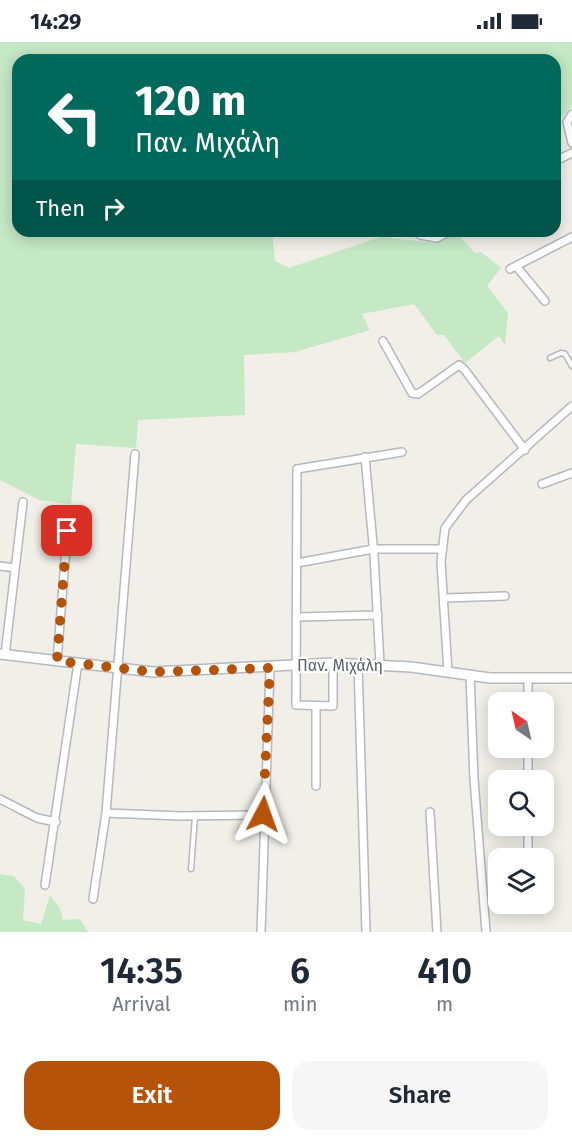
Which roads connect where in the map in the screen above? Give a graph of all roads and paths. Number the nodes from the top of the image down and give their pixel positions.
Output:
1 (572, 114) edge
2 (572, 143) edge
3 (572, 237) edge
4 (545, 301) dead end
5 (383, 341) dead end
6 (550, 358) dead end
7 (572, 366) edge
8 (572, 406) edge
9 (525, 450) junction
10 (402, 452) dead end
11 (135, 454) dead end
12 (365, 457) junction
13 (572, 473) edge
14 (542, 484) dead end
15 (23, 502) dead end
16 (69, 510) dead end
17 (373, 549) junction
18 (441, 549) junction
19 (297, 563) junction
20 (0, 566) edge
21 (15, 568) junction
22 (505, 596) dead end
23 (445, 598) junction
24 (378, 615) junction
25 (298, 617) junction
26 (2, 654) edge
27 (57, 661) junction
28 (78, 663) junction
29 (333, 663) junction
30 (358, 664) junction
31 (380, 664) junction
32 (296, 665) junction
33 (270, 668) junction
34 (117, 669) junction
35 (448, 672) junction
36 (470, 675) junction
37 (572, 678) edge
38 (528, 679) junction
39 (528, 692) edge
40 (316, 706) junction
41 (316, 786) dead end
42 (0, 799) edge
43 (106, 813) junction
44 (430, 813) dead end
45 (263, 814) junction
46 (195, 815) junction
47 (56, 822) junction
48 (191, 869) dead end
49 (45, 885) dead end
50 (93, 898) dead end
51 (261, 932) edge
52 (366, 932) edge
53 (437, 932) edge
54 (486, 932) edge

1 - 2 street
3 - 4 street
5 - 9 street
6 - 7 lane
8 - 9 street
9 - 18 street
10 - 12 street
11 - 34 street
12 - 17 street
12 - 19 street
13 - 14 street
15 - 21 street
16 - 27 street
17 - 18 street
17 - 19 street
17 - 24 street
18 - 23 street
19 - 25 street
20 - 21 street
21 - 26 street
22 - 23 street
23 - 35 street
24 - 25 street
24 - 31 street
25 - 32 street
26 - 27 street, Παν. Μιχάλη
27 - 28 street, Παν. Μιχάλη
28 - 34 street, Παν. Μιχάλη
28 - 47 street
29 - 30 street, Παν. Μιχάλη
29 - 32 street, Παν. Μιχάλη
29 - 40 street
30 - 31 street, Παν. Μιχάλη
30 - 52 street
31 - 35 street, Παν. Μιχάλη
32 - 33 street, Παν. Μιχάλη
32 - 40 street
33 - 34 street, Παν. Μιχάλη
33 - 45 street
34 - 43 street
35 - 36 street, Παν. Μιχάλη
36 - 38 street, Παν. Μιχάλη
36 - 54 street
37 - 38 street, Παν. Μιχάλη
38 - 39 street
40 - 41 street
42 - 47 street
43 - 46 street
43 - 50 street
44 - 53 street
45 - 46 street
45 - 51 street
46 - 48 lane
47 - 49 street

